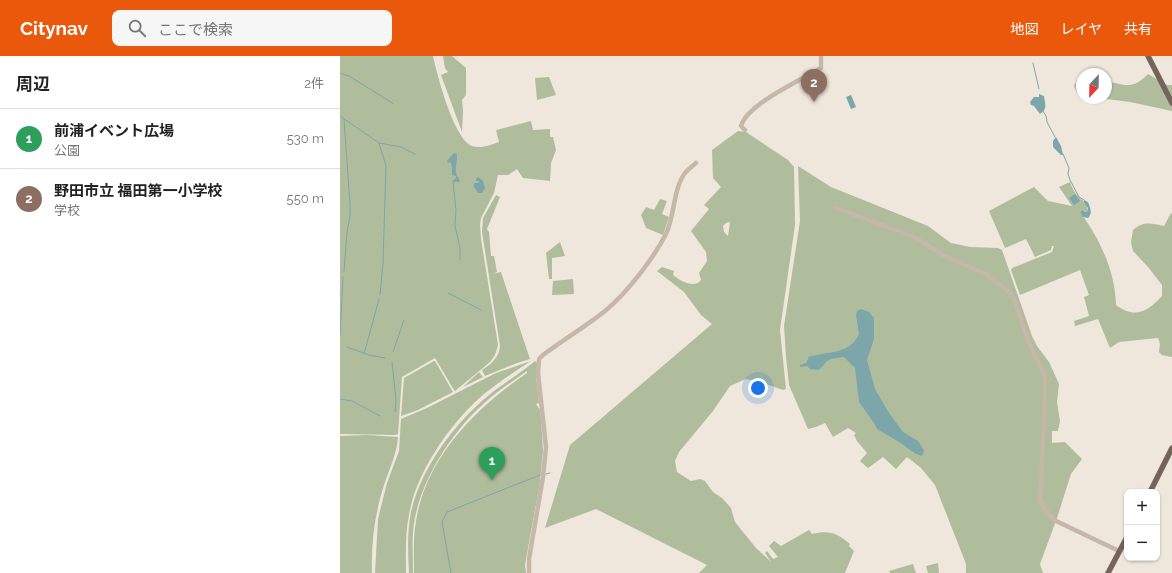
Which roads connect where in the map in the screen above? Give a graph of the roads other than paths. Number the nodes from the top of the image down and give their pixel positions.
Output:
1 (821, 56) edge
2 (1148, 56) edge
3 (1172, 103) edge
4 (745, 130) dead end
5 (696, 162) dead end
6 (836, 208) dead end
7 (1172, 448) edge
8 (1152, 489) edge
9 (1124, 542) edge
10 (1119, 551) junction
11 (529, 573) edge
12 (1108, 573) edge

1 - 4 street
2 - 3 main road
5 - 11 street
6 - 10 street
7 - 8 main road
9 - 10 main road
10 - 12 main road

